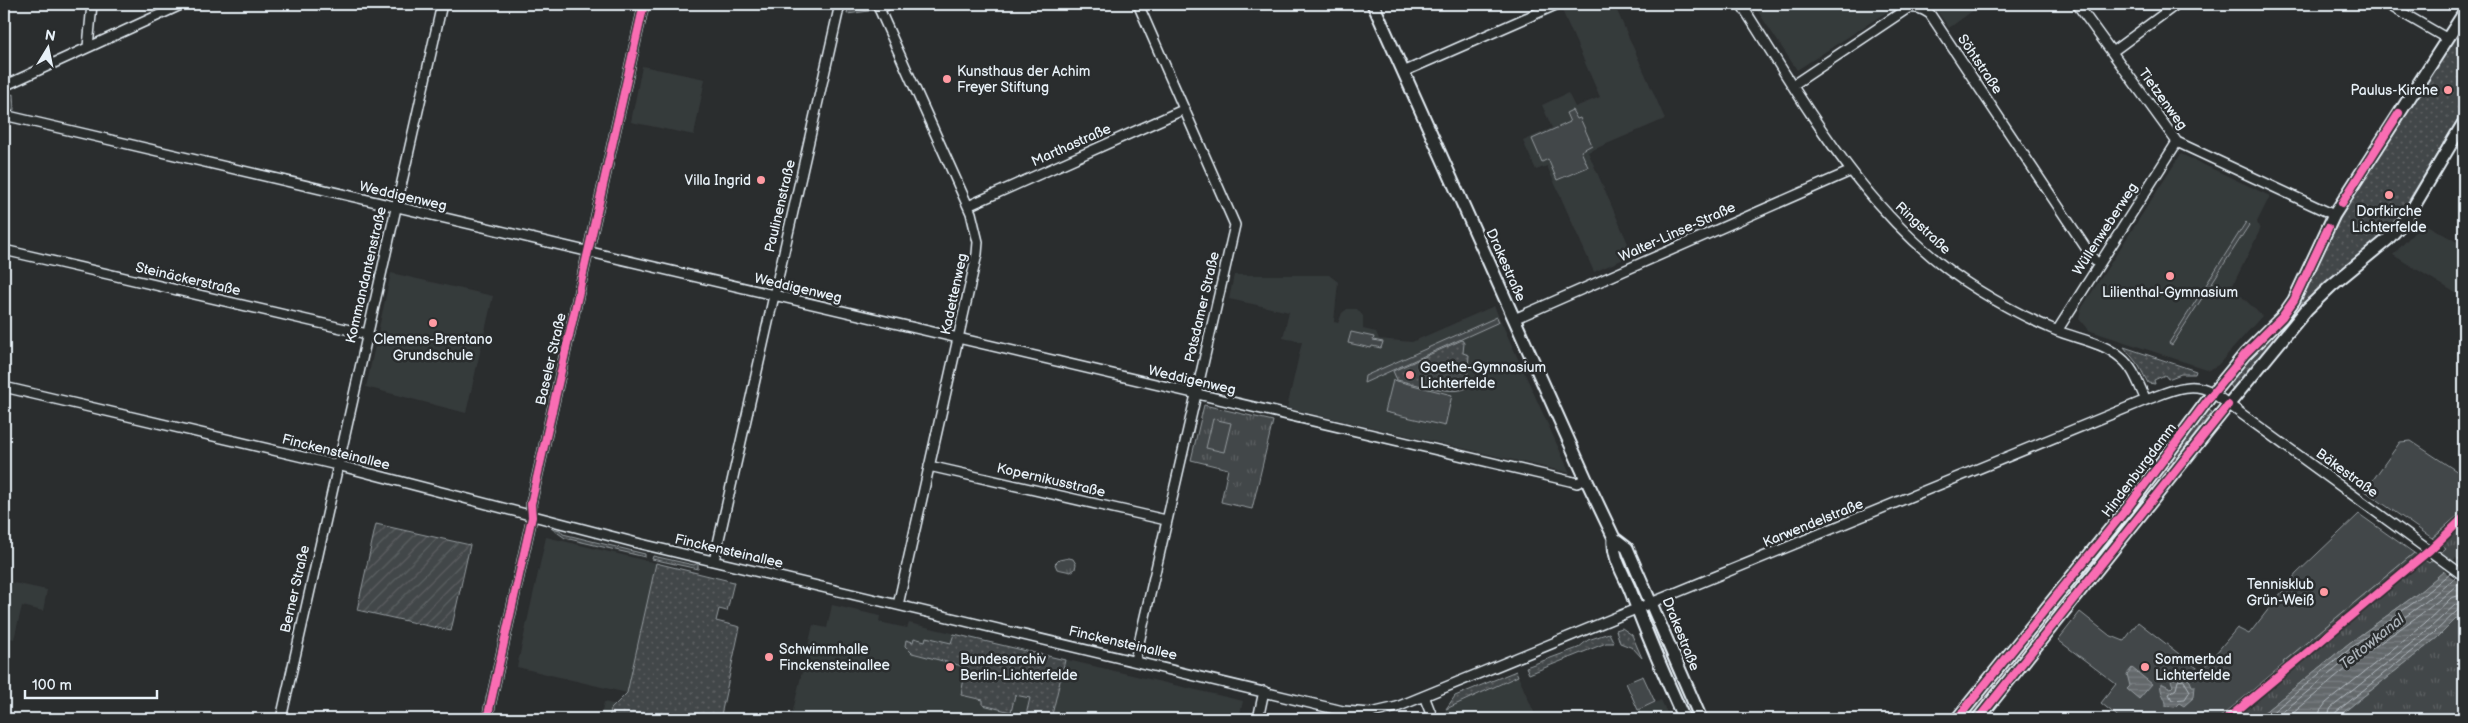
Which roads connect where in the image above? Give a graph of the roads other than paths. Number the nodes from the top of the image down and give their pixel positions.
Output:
1 (92, 4) edge
2 (183, 4) edge
3 (442, 4) edge
4 (644, 4) edge
5 (840, 4) edge
6 (889, 4) edge
7 (1138, 4) edge
8 (1373, 4) edge
9 (1558, 4) edge
10 (1741, 4) edge
11 (2077, 4) edge
12 (2177, 4) edge
13 (2387, 4) edge
14 (878, 6) edge
15 (2464, 13) edge
16 (2446, 38) junction
17 (88, 47) junction
18 (2112, 52) junction
19 (1403, 72) junction
20 (1793, 85) junction
21 (4, 86) edge
22 (1184, 109) junction
23 (4, 115) edge
24 (2464, 122) edge
25 (2177, 142) junction
26 (1851, 171) junction
27 (968, 206) junction
28 (396, 208) junction
29 (2334, 215) junction
30 (4, 250) edge
31 (588, 254) junction
32 (2098, 263) junction
33 (774, 296) junction
34 (1514, 319) junction
35 (2057, 331) junction
36 (367, 334) junction
37 (958, 340) junction
38 (4, 387) edge
39 (2213, 393) junction
40 (1196, 395) junction
41 (2146, 400) junction
42 (2228, 405) junction
43 (337, 465) junction
44 (929, 466) junction
45 (1586, 479) junction
46 (532, 517) junction
47 (1166, 520) junction
48 (1614, 538) junction
49 (714, 561) junction
50 (2464, 576) edge
51 (1652, 604) junction
52 (898, 605) junction
53 (1637, 610) junction
54 (1135, 660) junction
55 (1264, 691) junction
56 (1424, 696) junction
57 (281, 719) edge
58 (487, 719) edge
59 (1258, 719) edge
60 (1433, 719) edge
61 (1684, 719) edge
62 (1701, 719) edge
63 (1957, 719) edge
64 (1978, 719) edge

1 - 17 street
2 - 17 street
3 - 28 street, Kommandantenstraße
4 - 31 street, Baseler Straße
5 - 33 street, Paulinenstraße
6 - 14 street
7 - 22 street, Potsdamer Straße
8 - 19 main road, Drakestraße
9 - 19 street
10 - 20 street, Ringstraße
11 - 18 street, Tietzenweg
12 - 18 street
13 - 16 street
14 - 27 street, Kadettenweg
15 - 16 main road, Hindenburgdamm
16 - 29 main road, Hindenburgdamm
17 - 21 street
18 - 25 street, Tietzenweg
19 - 34 main road, Drakestraße
20 - 26 street, Ringstraße
20 - 32 street, Söhtstraße
22 - 27 street, Marthastraße
22 - 40 street, Potsdamer Straße
23 - 28 street, Weddigenweg
24 - 42 main road, Hindenburgdamm
25 - 29 street, Tietzenweg
25 - 32 street, Wüllenweberweg
26 - 34 street, Walter-Linse-Straße
26 - 35 street, Ringstraße
27 - 37 street, Kadettenweg
28 - 31 street, Weddigenweg
28 - 36 street, Kommandantenstraße
29 - 39 main road, Hindenburgdamm
30 - 36 street, Steinäckerstraße
31 - 33 street, Weddigenweg
31 - 46 street, Baseler Straße
32 - 35 street, Wüllenweberweg
33 - 37 street, Weddigenweg
33 - 49 street, Paulinenstraße
34 - 45 main road, Drakestraße
35 - 41 street, Ringstraße
36 - 43 street, Kommandantenstraße
37 - 40 street, Weddigenweg
37 - 44 street, Kadettenweg
38 - 43 street, Finckensteinallee
39 - 41 street, Karwendelstraße
39 - 42 street, Bäkestraße
39 - 63 main road, Hindenburgdamm
40 - 45 street, Weddigenweg
40 - 47 street, Potsdamer Straße
41 - 51 street, Karwendelstraße
42 - 50 street, Bäkestraße
42 - 64 main road, Hindenburgdamm
43 - 46 street, Finckensteinallee
43 - 57 street, Berner Straße
44 - 47 street, Kopernikusstraße
44 - 52 street, Kadettenweg
45 - 48 main road, Drakestraße
46 - 49 street, Finckensteinallee
46 - 58 street, Baseler Straße
47 - 54 street, Potsdamer Straße
48 - 51 main road, Drakestraße
48 - 53 main road, Drakestraße
49 - 52 street, Finckensteinallee
51 - 53 street, Karwendelstraße
51 - 62 main road, Drakestraße
52 - 54 street, Finckensteinallee
53 - 56 street, Karwendelstraße
53 - 61 main road, Drakestraße
54 - 55 street, Finckensteinallee
55 - 56 street, Finckensteinallee
55 - 59 street
56 - 60 street

